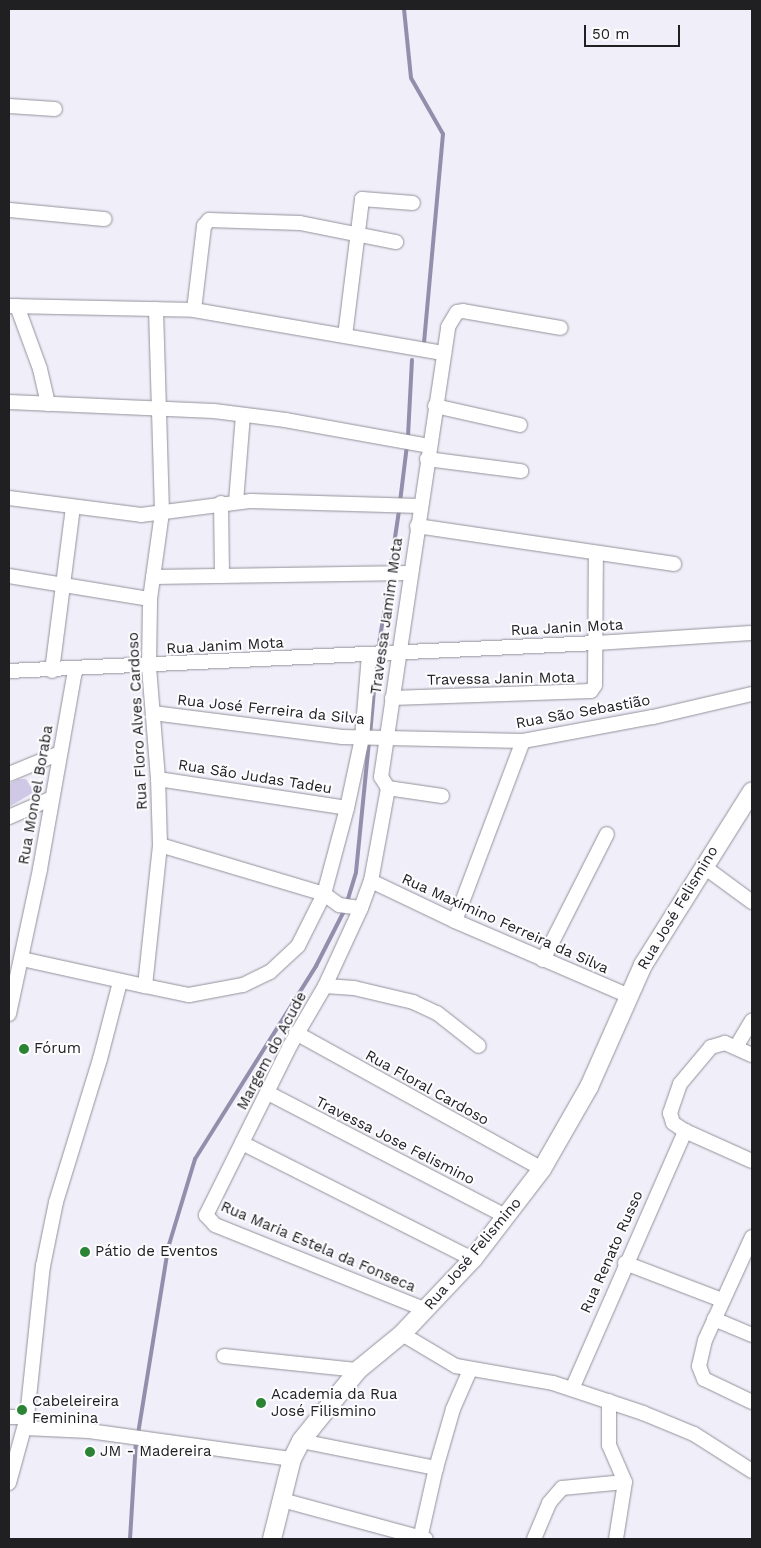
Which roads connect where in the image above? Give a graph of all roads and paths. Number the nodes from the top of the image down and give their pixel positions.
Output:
1 (9, 106) edge
2 (55, 109) dead end
3 (413, 203) dead end
4 (9, 210) edge
5 (105, 219) dead end
6 (355, 236) junction
7 (396, 242) dead end
8 (13, 306) edge
9 (156, 309) junction
10 (194, 310) junction
11 (561, 328) dead end
12 (345, 336) junction
13 (444, 353) junction
14 (9, 402) edge
15 (48, 404) junction
16 (436, 406) junction
17 (159, 408) junction
18 (242, 415) junction
19 (520, 425) dead end
20 (428, 452) junction
21 (520, 471) dead end
22 (9, 498) edge
23 (236, 502) junction
24 (221, 503) junction
25 (420, 506) junction
26 (73, 508) junction
27 (162, 512) junction
28 (416, 526) junction
29 (596, 554) junction
30 (674, 564) dead end
31 (410, 573) junction
32 (9, 576) edge
33 (222, 576) junction
34 (153, 577) junction
35 (62, 585) junction
36 (150, 599) junction
37 (752, 633) edge
38 (596, 643) junction
39 (399, 653) junction
40 (375, 654) junction
41 (149, 666) junction
42 (75, 670) junction
43 (9, 671) edge
44 (52, 671) junction
45 (752, 694) edge
46 (392, 698) junction
47 (153, 713) junction
48 (362, 738) junction
49 (386, 738) junction
50 (524, 741) junction
51 (60, 752) junction
52 (9, 774) edge
53 (158, 779) junction
54 (385, 782) junction
55 (752, 791) edge
56 (442, 796) dead end
57 (52, 798) junction
58 (347, 808) junction
59 (9, 817) edge
60 (607, 834) dead end
61 (160, 845) junction
62 (702, 866) junction
63 (371, 881) junction
64 (324, 894) junction
65 (752, 902) edge
66 (351, 907) junction
67 (455, 922) junction
68 (22, 958) junction
69 (543, 960) junction
70 (120, 982) junction
71 (145, 986) junction
72 (325, 986) junction
73 (627, 995) junction
74 (9, 1014) edge
75 (752, 1020) edge
76 (296, 1033) junction
77 (479, 1046) dead end
78 (736, 1047) junction
79 (752, 1055) edge
80 (268, 1093) junction
81 (684, 1131) junction
82 (242, 1143) junction
83 (752, 1161) edge
84 (542, 1169) junction
85 (207, 1208) joint
86 (507, 1217) junction
87 (752, 1237) edge
88 (473, 1259) junction
89 (625, 1263) junction
90 (722, 1300) junction
91 (426, 1310) junction
92 (714, 1319) junction
93 (402, 1334) junction
94 (752, 1335) edge
95 (224, 1356) dead end
96 (358, 1370) junction
97 (470, 1370) junction
98 (572, 1389) junction
99 (609, 1401) junction
100 (752, 1402) edge
101 (9, 1417) edge
102 (26, 1423) junction
103 (301, 1440) junction
104 (292, 1459) junction
105 (436, 1468) junction
106 (752, 1471) edge
107 (625, 1482) junction
108 (9, 1483) edge
109 (282, 1500) junction
110 (272, 1539) edge
111 (422, 1539) edge
112 (534, 1539) edge
113 (616, 1539) edge

1 - 2 street
3 - 6 street
4 - 5 street
6 - 7 street
6 - 10 street
6 - 12 street
8 - 9 street
8 - 15 street
9 - 10 street
9 - 17 street, Rua Floro Alves Cardoso
10 - 12 street
11 - 13 street, Travessa Jamim Mota
12 - 13 street
13 - 16 street, Travessa Jamim Mota
14 - 15 street
15 - 17 street
16 - 19 street
16 - 20 street, Travessa Jamim Mota
17 - 18 street
17 - 27 street, Rua Floro Alves Cardoso
18 - 20 street
18 - 23 street
20 - 21 street
20 - 25 street, Travessa Jamim Mota
22 - 26 street
23 - 24 street
23 - 25 street
24 - 27 street
24 - 33 street
25 - 28 street, Travessa Jamim Mota
26 - 27 street
26 - 35 street
27 - 34 street, Rua Floro Alves Cardoso
28 - 29 street
28 - 31 street, Travessa Jamim Mota
29 - 30 street
29 - 38 street, Travessa Janin Mota
31 - 33 street
31 - 39 street, Travessa Jamim Mota
32 - 35 street
33 - 34 street
34 - 36 street, Rua Floro Alves Cardoso
35 - 36 street
35 - 44 street
36 - 41 street, Rua Floro Alves Cardoso
37 - 38 street, Rua Janin Mota
38 - 39 street, Rua Janin Mota
38 - 46 street, Travessa Janin Mota
39 - 40 street, Rua Janin Mota
39 - 46 street, Travessa Jamim Mota
40 - 41 street, Rua Janim Mota
40 - 48 street
41 - 42 street, Rua Janim Mota
41 - 47 street, Rua Floro Alves Cardoso
42 - 44 street, Rua Janim Mota
42 - 51 street, Rua Monoel Boraba
43 - 44 street, Rua Janim Mota
45 - 50 street, Rua São Sebastião
46 - 49 street, Travessa Jamim Mota
47 - 48 street, Rua José Ferreira da Silva
47 - 53 street, Rua Floro Alves Cardoso
48 - 49 street, Rua José Ferreira da Silva
48 - 58 street
49 - 50 street, Rua São Sebastião
49 - 54 street, Travessa Jamim Mota
50 - 67 street
51 - 52 street
51 - 57 street, Rua Monoel Boraba
53 - 58 street, Rua São Judas Tadeu
53 - 61 street, Rua Floro Alves Cardoso
54 - 56 street
54 - 63 street
55 - 62 street, Rua José Felismino
57 - 59 street
57 - 68 street, Rua Monoel Boraba
58 - 64 street
60 - 69 street
61 - 64 street
61 - 71 street, Rua Floro Alves Cardoso
62 - 65 street
62 - 73 street, Rua José Felismino
63 - 66 street, Margem do Acude
63 - 67 street, Rua Maximino Ferreira da Silva
64 - 66 street
64 - 71 street
66 - 72 street, Margem do Acude
67 - 69 street, Rua Maximino Ferreira da Silva
68 - 70 street
68 - 74 street, Rua Monoel Boraba
69 - 73 street, Rua Maximino Ferreira da Silva
70 - 71 street
70 - 102 street
72 - 76 street, Margem do Acude
72 - 77 street
73 - 84 street, Rua José Felismino
75 - 78 street
76 - 80 street, Margem do Acude
76 - 84 street, Rua Floral Cardoso
78 - 79 street
78 - 81 street
80 - 82 street, Margem do Acude
80 - 86 street, Travessa Jose Felismino
81 - 83 street
81 - 89 street, Rua Renato Russo
82 - 85 street, Margem do Acude
82 - 88 street
84 - 86 street, Rua José Felismino
85 - 91 street, Rua Maria Estela da Fonseca
86 - 88 street, Rua José Felismino
87 - 90 street
88 - 91 street, Rua José Felismino
89 - 90 street
89 - 98 street, Rua Renato Russo
90 - 92 street
91 - 93 street, Rua José Felismino
92 - 94 street
92 - 100 street
93 - 96 street, Rua José Felismino
93 - 97 street
95 - 96 street
96 - 103 street, Rua José Felismino
97 - 98 street
97 - 105 street
98 - 99 street
99 - 106 street
99 - 107 street
101 - 102 street
102 - 104 street
102 - 108 street
103 - 104 street, Rua José Felismino
103 - 105 street
104 - 109 street, Rua José Felismino
105 - 111 street
107 - 112 street
107 - 113 street
109 - 110 street, Rua José Felismino
109 - 111 street

